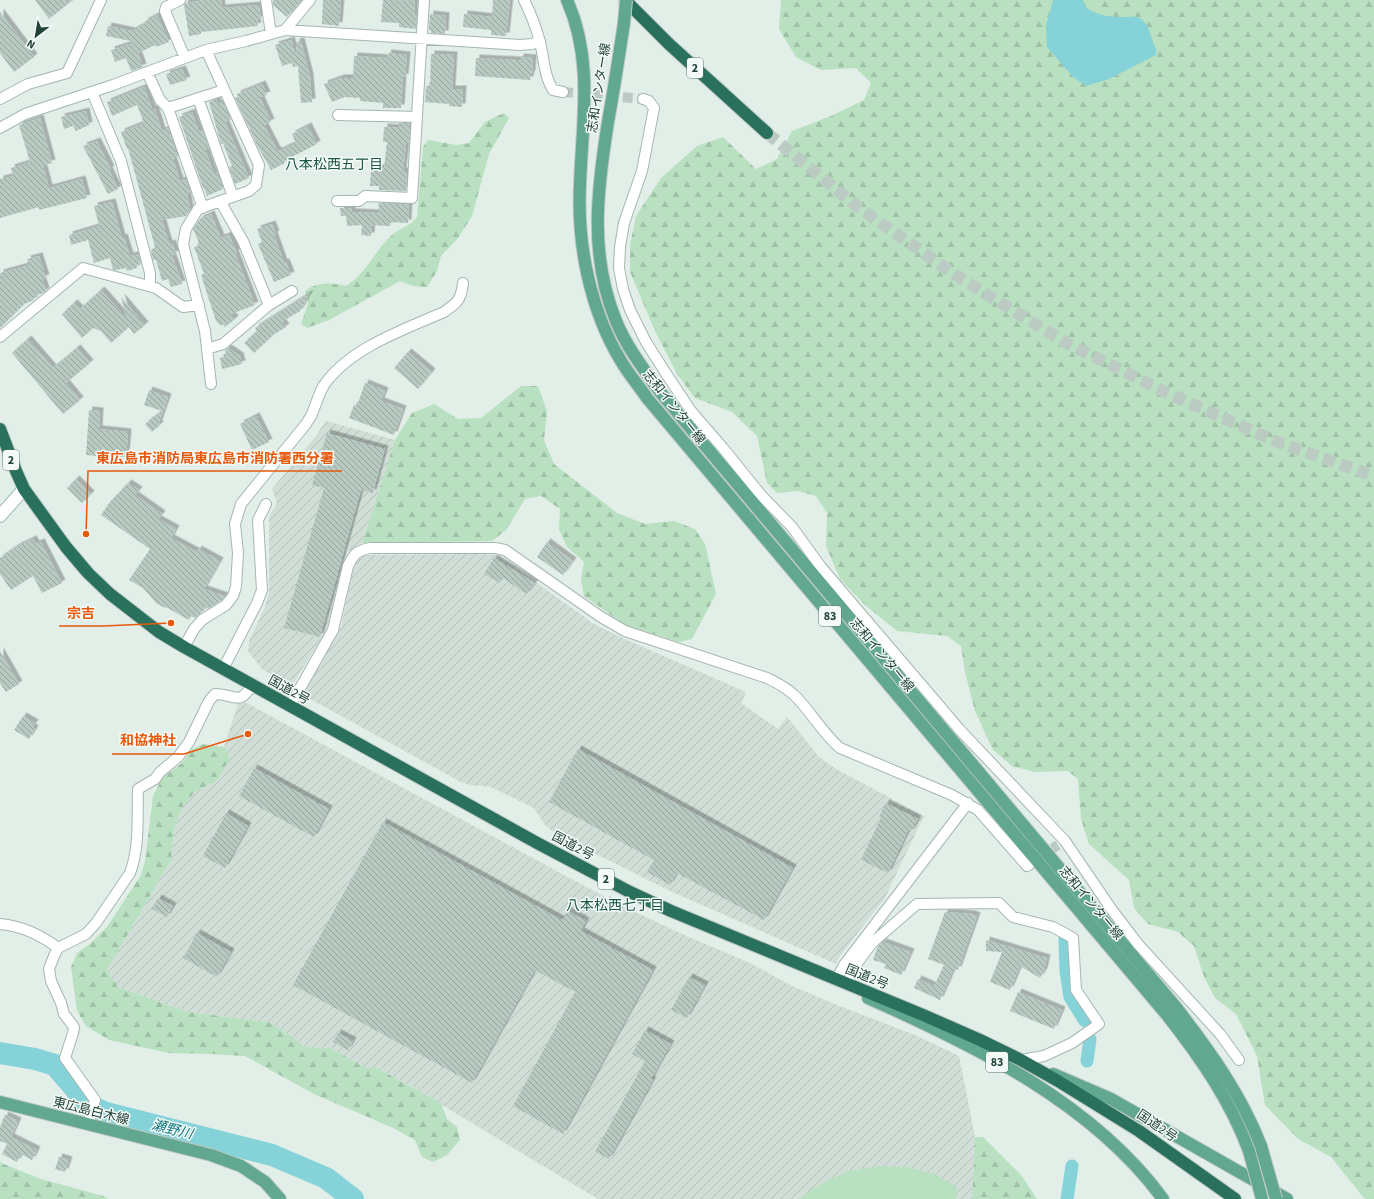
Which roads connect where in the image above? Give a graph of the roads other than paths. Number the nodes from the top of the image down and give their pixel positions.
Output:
1 (101, 0) edge
2 (180, 0) edge
3 (266, 0) edge
4 (310, 0) edge
5 (424, 0) edge
6 (524, 0) edge
7 (567, 0) edge
8 (626, 0) edge
9 (285, 30) junction
10 (271, 34) junction
11 (422, 38) junction
12 (540, 41) junction
13 (206, 50) junction
14 (185, 58) junction
15 (147, 72) junction
16 (224, 90) junction
17 (92, 92) junction
18 (563, 92) tunnel mouth
19 (198, 98) junction
20 (0, 99) edge
21 (644, 99) dead end
22 (168, 108) junction
23 (338, 115) dead end
24 (417, 117) junction
25 (0, 128) edge
26 (767, 134) tunnel mouth
27 (233, 197) junction
28 (337, 200) dead end
29 (220, 202) junction
30 (203, 208) junction
31 (463, 283) dead end
32 (150, 286) junction
33 (292, 291) dead end
34 (199, 305) junction
35 (269, 305) junction
36 (0, 337) edge
37 (208, 349) junction
38 (211, 384) dead end
39 (0, 429) edge
40 (24, 489) junction
41 (266, 504) dead end
42 (0, 516) edge
43 (184, 647) junction
44 (223, 669) junction
45 (252, 685) junction
46 (290, 706) junction
47 (968, 803) junction
48 (1029, 865) dead end
49 (0, 924) edge
50 (58, 948) junction
51 (803, 966) junction
52 (842, 982) junction
53 (1021, 1060) junction
54 (1239, 1060) dead end
55 (0, 1102) edge
56 (88, 1125) junction
57 (280, 1199) edge
58 (1163, 1199) edge
59 (1234, 1199) edge
60 (1262, 1199) edge
61 (1276, 1199) edge
62 (1287, 1199) edge

1 - 20 street
2 - 14 street
3 - 10 street
4 - 9 street
5 - 11 street
6 - 12 street
7 - 60 main road, 志和インター線 / 83, bridge
8 - 26 highway, 2
8 - 61 main road, 志和インター線 / 83, bridge
9 - 10 street
9 - 11 street
10 - 13 street
11 - 12 street
11 - 24 street
12 - 18 street
13 - 14 street
13 - 16 street
14 - 15 street
15 - 17 street
15 - 22 street
16 - 19 street
16 - 27 street
17 - 25 street
17 - 32 street
19 - 22 street
19 - 27 street
21 - 54 street
22 - 30 street
23 - 24 street
24 - 28 street
27 - 29 street
29 - 30 street
29 - 35 street
30 - 34 street
31 - 43 street
32 - 34 street
32 - 36 street
33 - 35 street
34 - 37 street
35 - 37 street
37 - 38 street
39 - 40 highway, 国道2号 / 2
40 - 42 street
40 - 43 highway, 国道2号 / 2
41 - 44 street
43 - 44 highway, 国道2号 / 2
44 - 45 highway, 国道2号 / 2
45 - 46 highway, 国道2号 / 2
45 - 50 street
46 - 47 street
46 - 51 highway, 国道2号 / 2
47 - 48 street
47 - 52 street
49 - 50 street
50 - 56 street
51 - 52 highway, 国道2号 / 2
51 - 58 main road, 83
52 - 53 highway, 国道2号 / 2
52 - 53 street
53 - 59 highway, 国道2号 / 2
53 - 62 main road, 83
55 - 56 main road, 東広島白木線
56 - 57 main road, 東広島白木線

